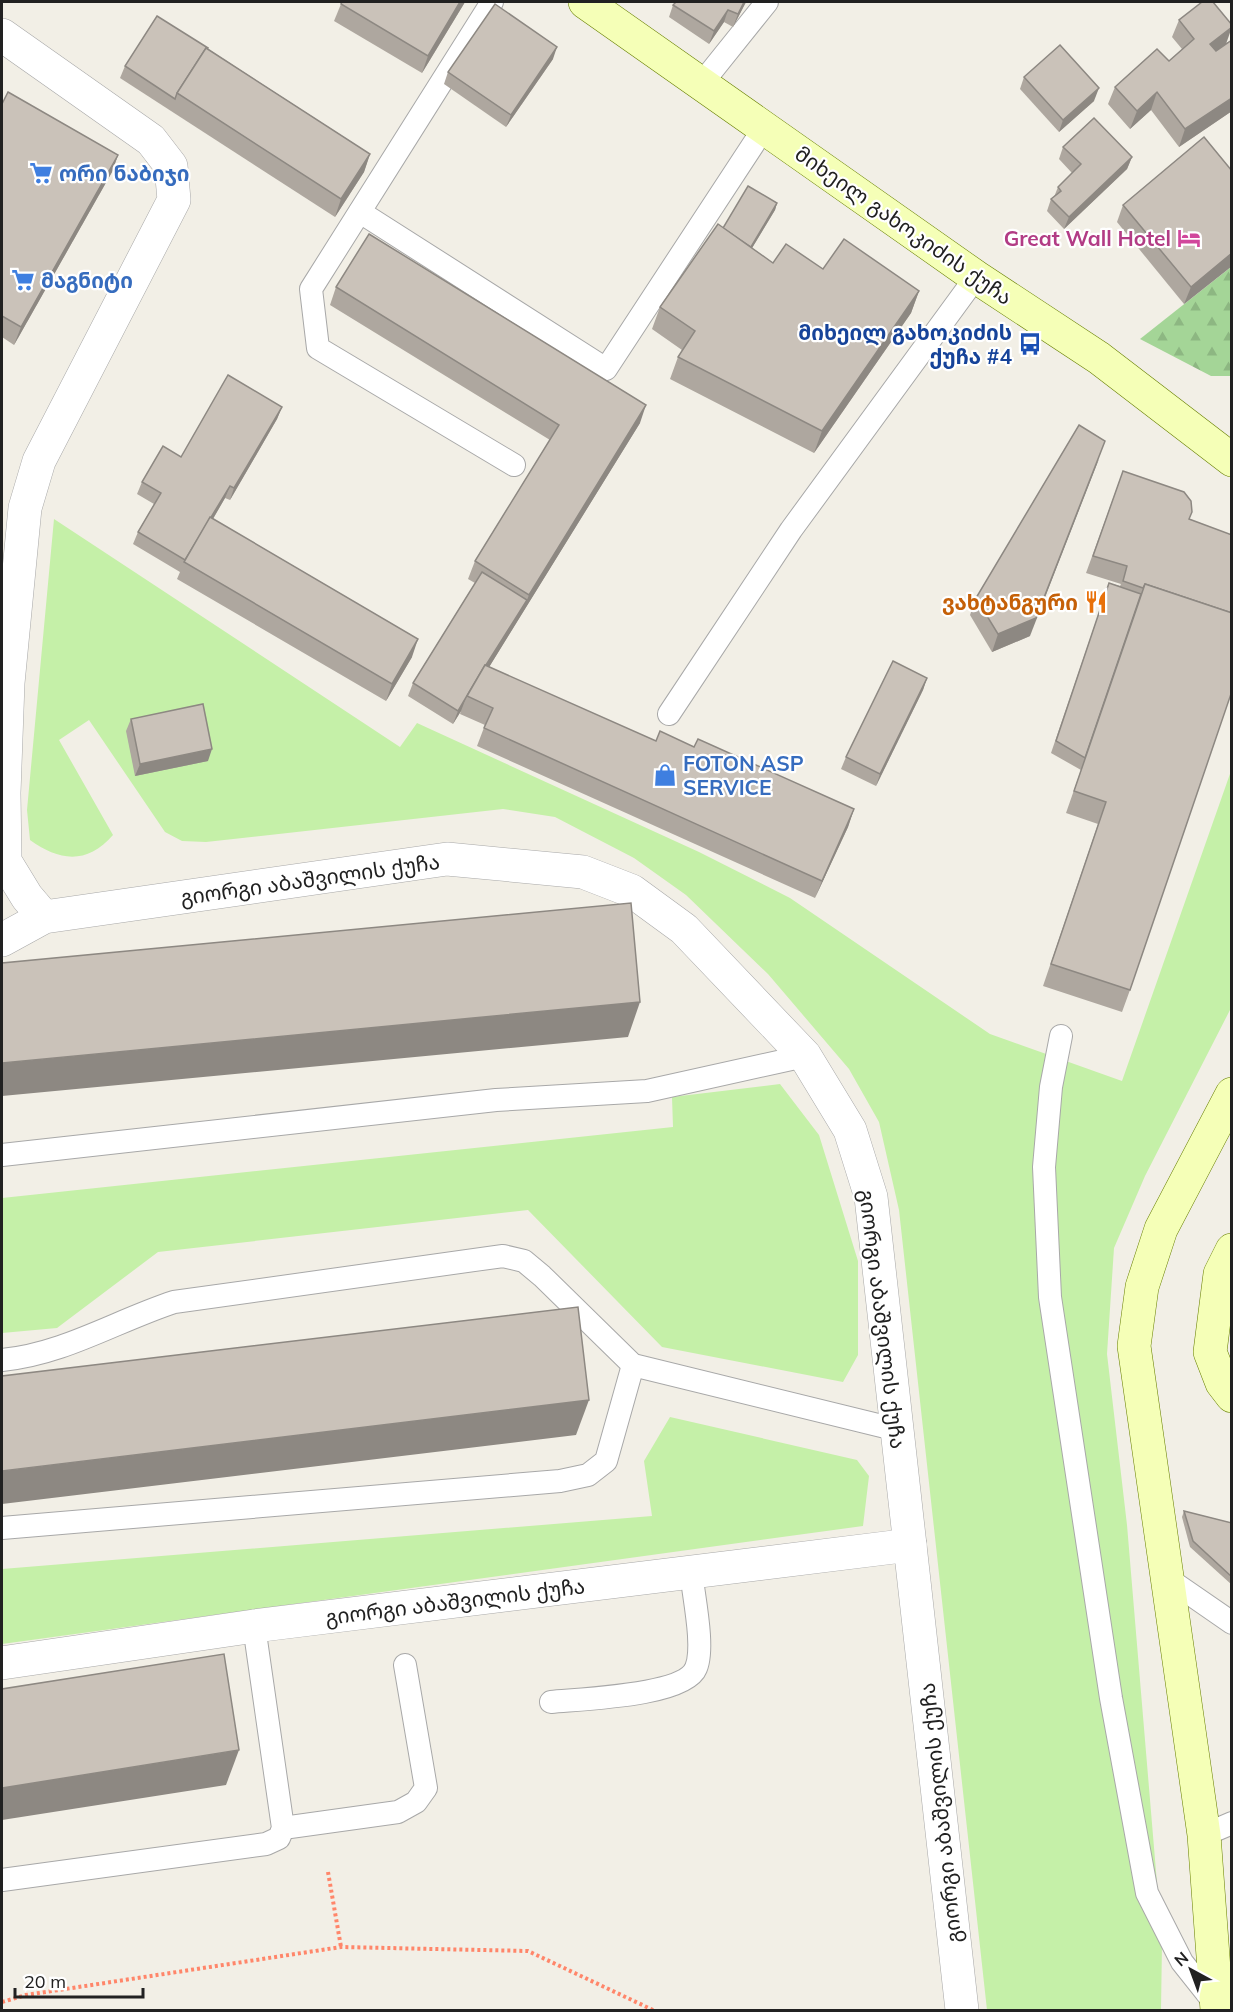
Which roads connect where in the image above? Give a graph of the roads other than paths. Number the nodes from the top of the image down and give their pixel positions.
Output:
1 (492, 2) edge
2 (585, 2) edge
3 (767, 2) edge
4 (2, 35) edge
5 (702, 83) junction
6 (764, 128) junction
7 (360, 212) junction
8 (976, 277) junction
9 (1230, 456) edge
10 (514, 465) dead end
11 (5, 683) edge
12 (669, 714) dead end
13 (3, 863) edge
14 (44, 917) junction
15 (2, 940) edge
16 (1062, 1036) dead end
17 (804, 1056) junction
18 (1232, 1094) edge
19 (2, 1155) edge
20 (1232, 1250) edge
21 (2, 1360) edge
22 (633, 1365) junction
23 (1232, 1396) edge
24 (898, 1430) junction
25 (2, 1528) edge
26 (910, 1545) junction
27 (691, 1570) junction
28 (1167, 1578) junction
29 (1232, 1623) edge
30 (254, 1626) junction
31 (2, 1663) edge
32 (405, 1665) dead end
33 (551, 1702) dead end
34 (282, 1828) junction
35 (1218, 1829) edge
36 (2, 1880) edge
37 (1217, 2008) edge
38 (962, 2010) edge

1 - 7 lane
2 - 5 main road, მიხეილ გახოკიძის ქუჩა
3 - 5 lane
4 - 11 street
5 - 6 main road, მიხეილ გახოკიძის ქუჩა
6 - 7 lane
6 - 8 main road, მიხეილ გახოკიძის ქუჩა
7 - 10 lane
8 - 9 main road, მიხეილ გახოკიძის ქუჩა
8 - 12 lane
11 - 13 street
13 - 14 street
14 - 15 street, გიორგი აბაშვილის ქუჩა
14 - 17 street, გიორგი აბაშვილის ქუჩა
16 - 37 lane
17 - 19 lane
17 - 24 street, გიორგი აბაშვილის ქუჩა
18 - 28 main road
20 - 23 main road
21 - 22 lane
22 - 24 lane
22 - 25 lane
24 - 26 street, გიორგი აბაშვილის ქუჩა
26 - 27 street, გიორგი აბაშვილის ქუჩა
26 - 38 street, გიორგი აბაშვილის ქუჩა
27 - 30 street, გიორგი აბაშვილის ქუჩა
27 - 33 lane
28 - 29 lane
28 - 35 main road
30 - 31 street, გიორგი აბაშვილის ქუჩა
30 - 34 lane
32 - 34 lane
34 - 36 lane
35 - 37 main road

